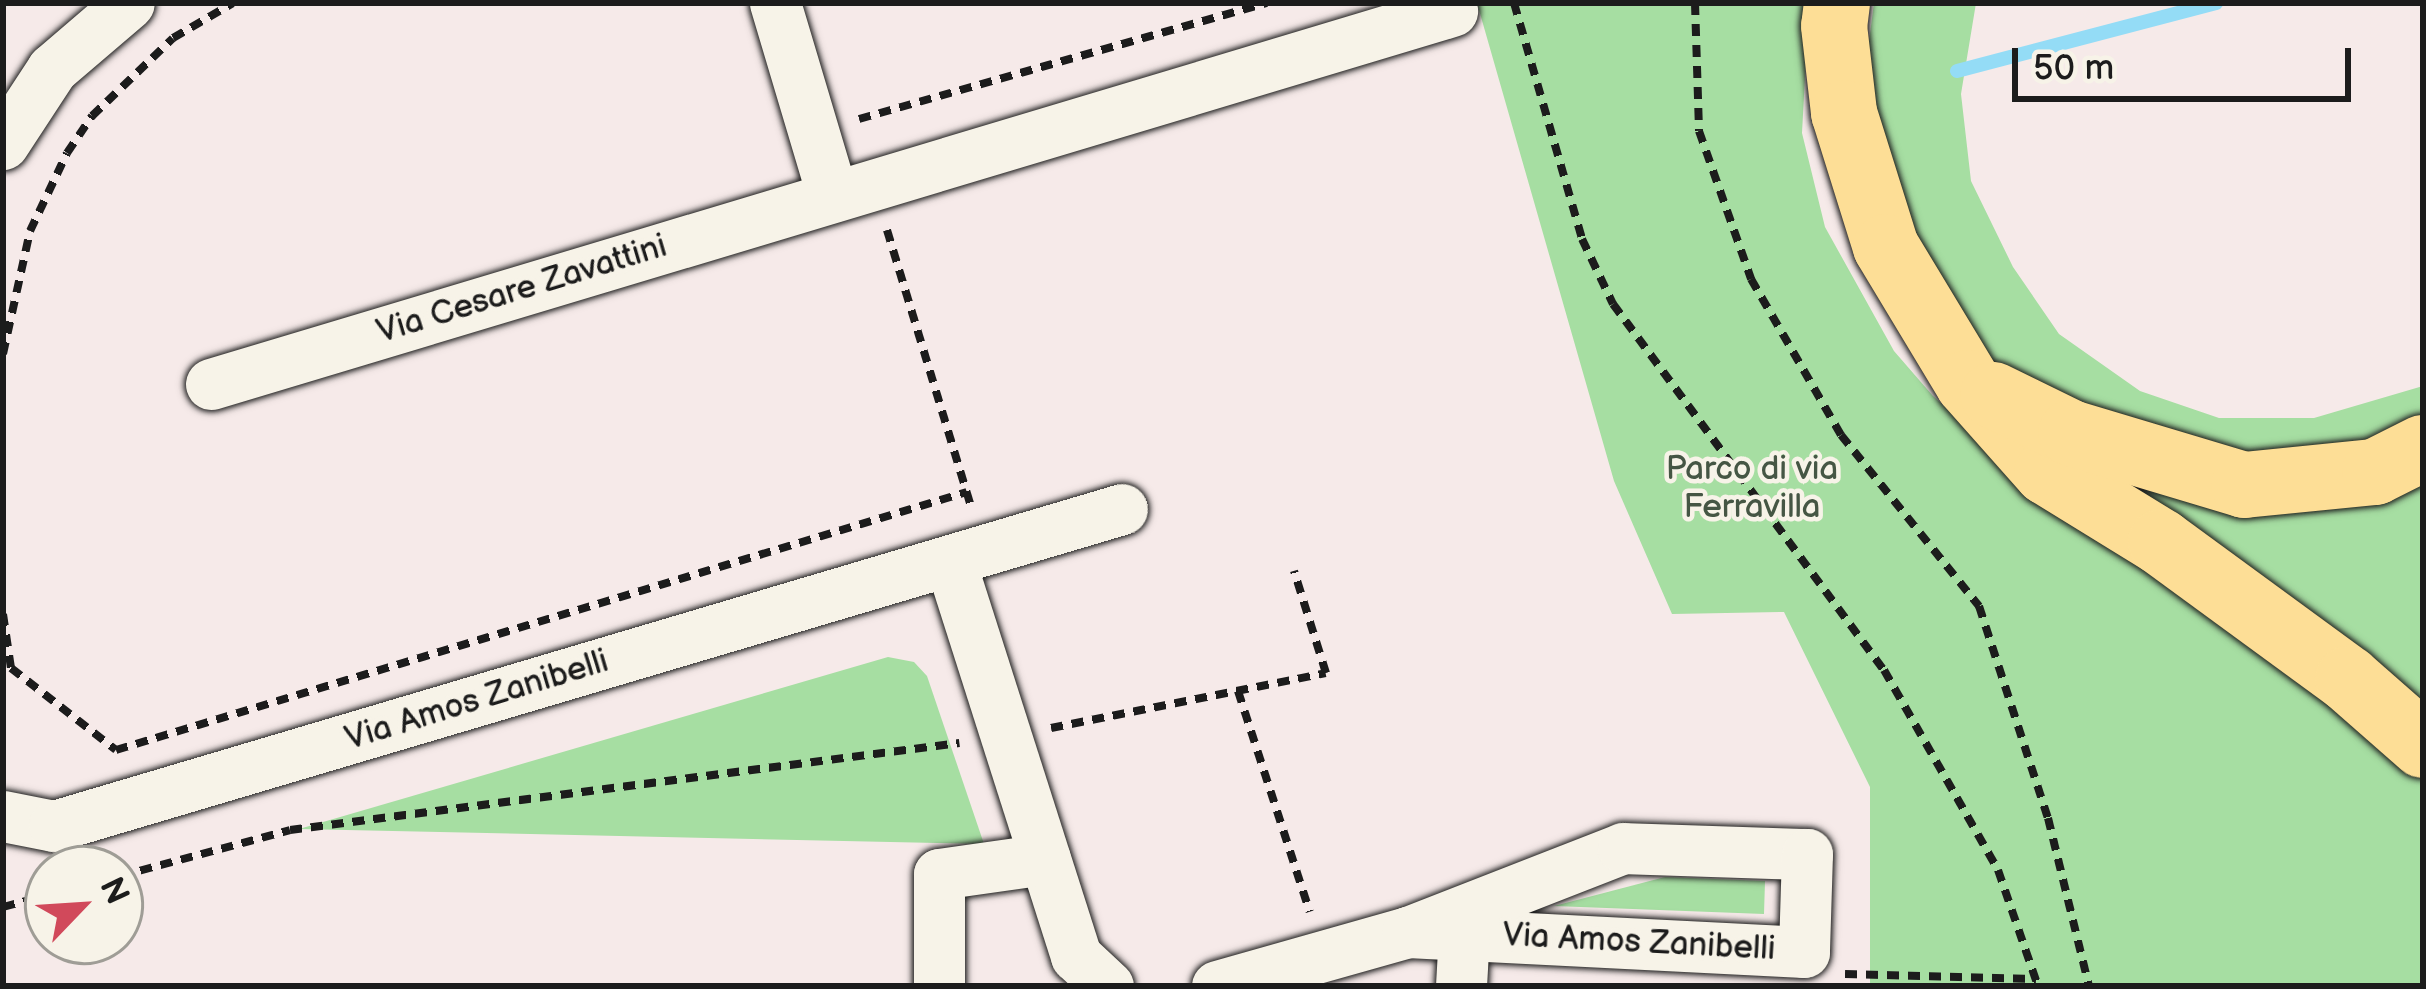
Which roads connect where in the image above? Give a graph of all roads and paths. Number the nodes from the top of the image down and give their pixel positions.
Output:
1 (129, 3) edge
2 (233, 3) edge
3 (775, 3) edge
4 (1267, 3) edge
5 (1514, 3) edge
6 (1695, 3) edge
7 (1837, 3) edge
8 (1452, 11) dead end
9 (848, 101) dead end
10 (854, 121) junction
11 (3, 144) edge
12 (853, 191) junction
13 (3, 354) edge
14 (1968, 382) junction
15 (211, 384) dead end
16 (2423, 448) edge
17 (967, 492) junction
18 (1122, 509) dead end
19 (968, 555) junction
20 (1294, 571) dead end
21 (3, 614) edge
22 (1238, 691) junction
23 (1006, 736) junction
24 (2423, 745) edge
25 (3, 816) edge
26 (1046, 859) junction
27 (144, 870) edge
28 (1408, 932) junction
29 (1464, 933) junction
30 (1324, 956) junction
31 (939, 986) edge
32 (1108, 986) edge
33 (1217, 986) edge
34 (1461, 986) edge
35 (2038, 986) edge
36 (2089, 986) edge

1 - 11 street
2 - 13 path
3 - 12 street
4 - 10 path
5 - 35 path
6 - 36 path
7 - 14 highway
8 - 12 street, Via Cesare Zavattini
9 - 10 path
10 - 12 path
12 - 15 street, Via Cesare Zavattini
12 - 17 path
14 - 16 highway
14 - 24 highway
17 - 19 path
17 - 21 path
18 - 19 street, Via Amos Zanibelli
19 - 23 street
19 - 25 street, Via Amos Zanibelli
20 - 22 path
22 - 23 path
22 - 30 path
23 - 26 street
23 - 27 path
26 - 31 street
26 - 32 street
28 - 29 street, Via Amos Zanibelli
28 - 29 street, Via Amos Zanibelli
28 - 30 street, Via Amos Zanibelli
29 - 34 street, Via Amos Zanibelli
30 - 33 street, Via Amos Zanibelli

